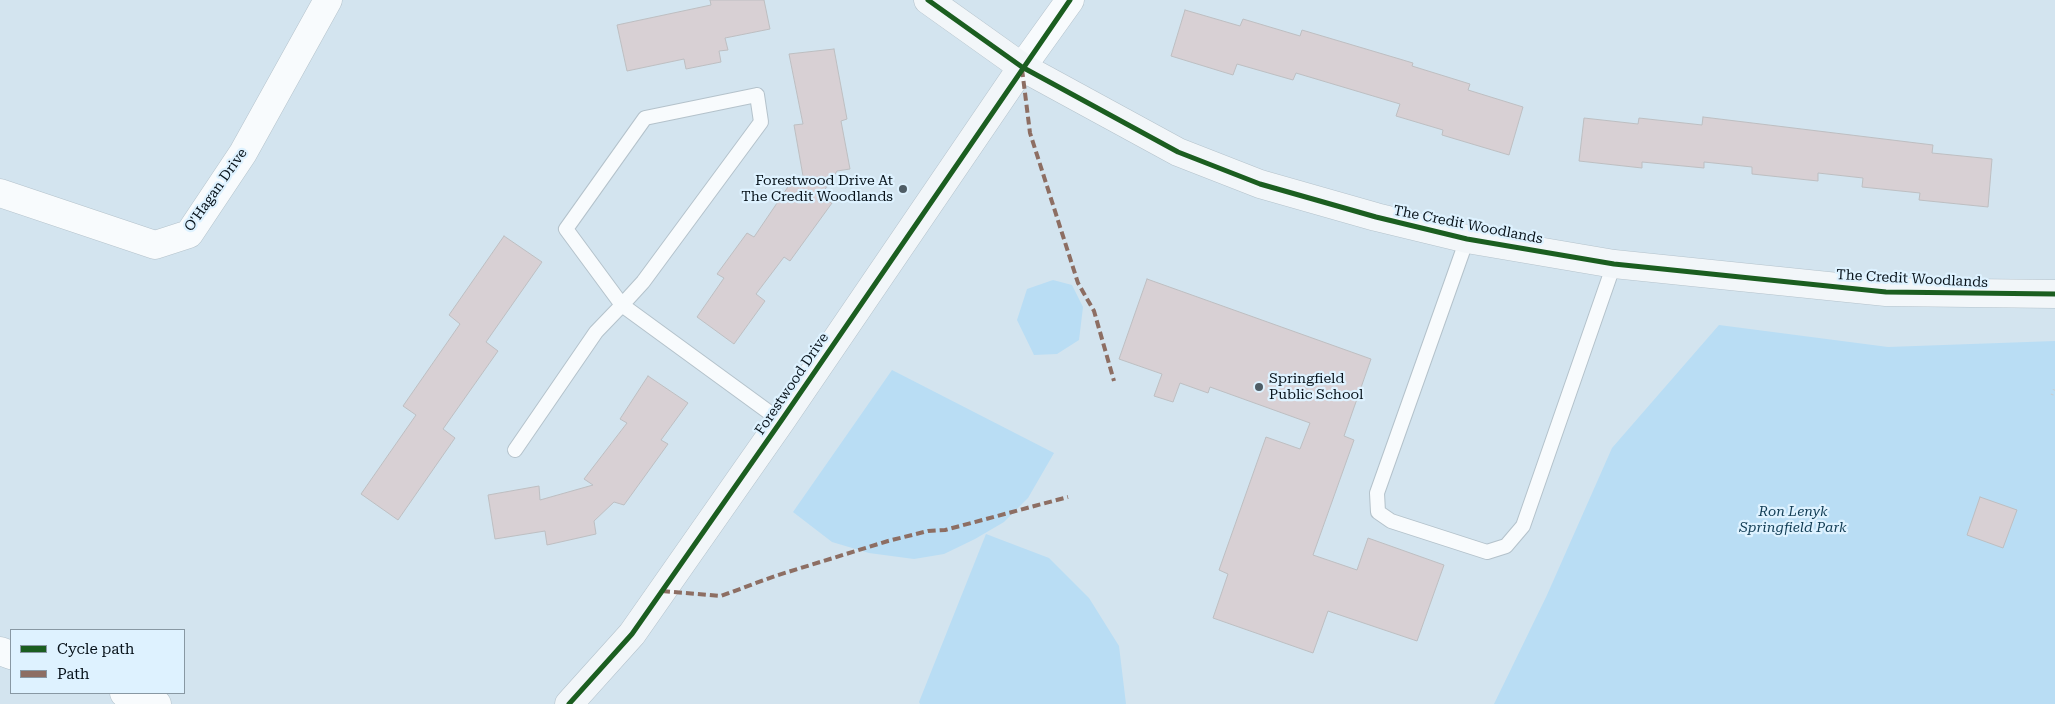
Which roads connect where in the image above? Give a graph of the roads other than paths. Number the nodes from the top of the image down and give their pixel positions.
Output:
1 (328, 0) edge
2 (928, 0) edge
3 (1070, 0) edge
4 (1022, 67) junction
5 (0, 193) edge
6 (1467, 239) junction
7 (1614, 264) junction
8 (2055, 294) edge
9 (622, 305) junction
10 (781, 421) junction
11 (515, 450) dead end
12 (127, 694) edge
13 (157, 704) edge
14 (569, 704) edge

1 - 5 street, O'Hagan Drive
2 - 4 street, The Credit Woodlands
3 - 4 street
4 - 6 street, The Credit Woodlands
4 - 10 street, Forestwood Drive
6 - 7 street, The Credit Woodlands
6 - 7 lane
7 - 8 street, The Credit Woodlands
9 - 9 lane
9 - 10 lane
9 - 11 lane
10 - 14 street, Forestwood Drive
12 - 13 street

